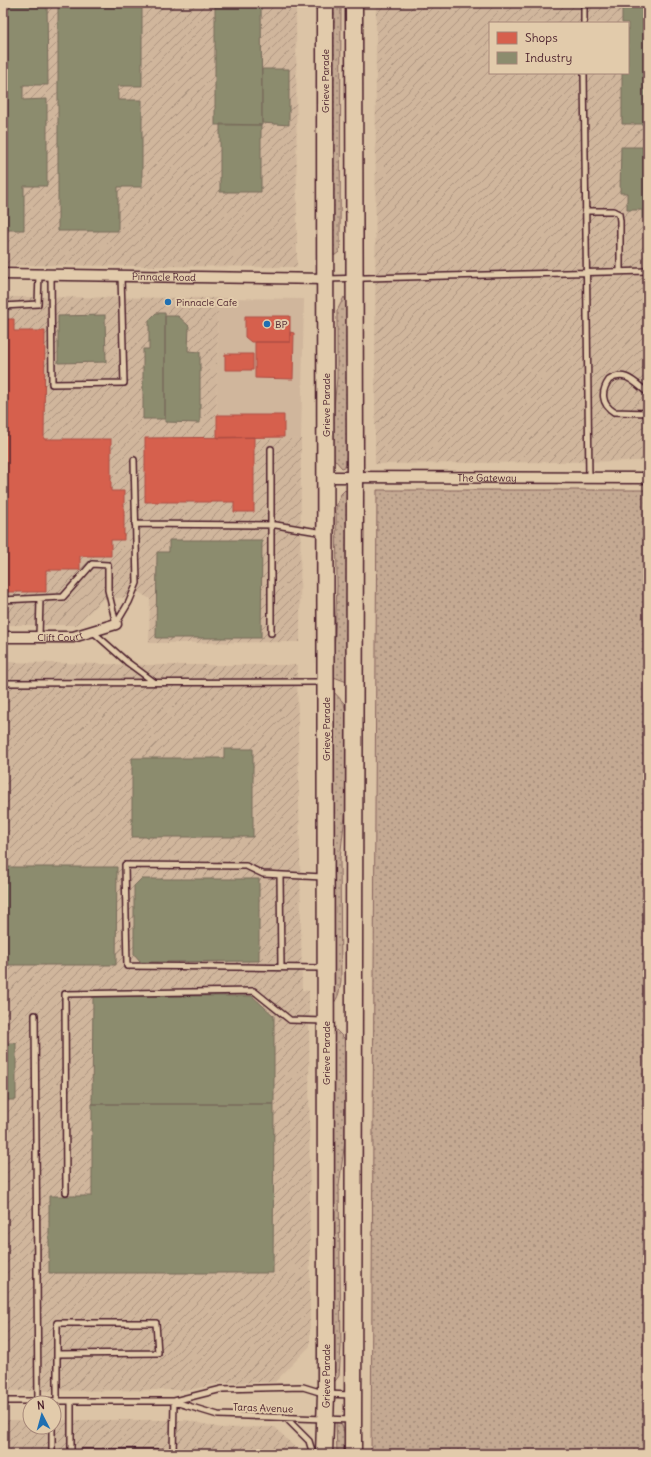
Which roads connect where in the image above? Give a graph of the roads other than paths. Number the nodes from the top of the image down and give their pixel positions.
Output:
1 (325, 3) edge
2 (354, 3) edge
3 (584, 3) edge
4 (584, 22) edge
5 (584, 74) edge
6 (586, 211) junction
7 (587, 271) junction
8 (620, 271) junction
9 (648, 271) edge
10 (3, 274) edge
11 (39, 275) junction
12 (51, 275) junction
13 (121, 276) junction
14 (326, 279) junction
15 (354, 279) junction
16 (3, 306) edge
17 (648, 393) edge
18 (648, 413) edge
19 (270, 448) dead end
20 (134, 460) dead end
21 (355, 476) junction
22 (326, 477) junction
23 (589, 478) junction
24 (648, 478) edge
25 (135, 524) junction
26 (270, 525) junction
27 (326, 534) junction
28 (40, 599) junction
29 (3, 600) edge
30 (116, 624) junction
31 (92, 631) junction
32 (271, 634) dead end
33 (3, 637) edge
34 (39, 637) junction
35 (154, 682) junction
36 (326, 682) junction
37 (3, 683) edge
38 (280, 875) junction
39 (326, 877) junction
40 (281, 967) junction
41 (325, 968) junction
42 (35, 1015) dead end
43 (326, 1021) junction
44 (66, 1192) dead end
45 (57, 1354) junction
46 (326, 1394) junction
47 (38, 1395) edge
48 (54, 1395) edge
49 (352, 1395) junction
50 (3, 1402) edge
51 (22, 1402) edge
52 (62, 1402) edge
53 (71, 1402) junction
54 (174, 1402) junction
55 (284, 1417) junction
56 (325, 1419) junction
57 (353, 1420) junction
58 (52, 1435) edge
59 (83, 1452) dead end
60 (174, 1453) edge
61 (52, 1454) edge
62 (71, 1454) edge
63 (313, 1454) edge
64 (324, 1454) edge
65 (353, 1454) edge

1 - 14 main road, Grieve Parade
2 - 15 main road
3 - 4 lane
5 - 6 lane
6 - 7 lane
6 - 8 lane
7 - 8 lane
7 - 15 lane
7 - 23 lane
8 - 9 lane
10 - 11 street, Pinnacle Road
11 - 12 street, Pinnacle Road
11 - 16 lane
12 - 13 street, Pinnacle Road
12 - 13 lane
13 - 14 street, Pinnacle Road
14 - 15 lane
14 - 22 main road, Grieve Parade
15 - 21 main road
17 - 18 lane
19 - 26 lane
20 - 25 lane
21 - 22 street, The Gateway
21 - 23 street, The Gateway
21 - 49 main road
22 - 27 main road, Grieve Parade
23 - 24 street, The Gateway
25 - 26 lane
25 - 30 lane
26 - 27 lane
26 - 32 lane
27 - 36 main road, Grieve Parade
28 - 29 lane
28 - 30 lane
28 - 34 lane
30 - 31 street, Clift Court
31 - 34 street, Clift Court
31 - 35 lane
33 - 34 street, Clift Court
35 - 36 lane
35 - 37 lane
36 - 39 main road, Grieve Parade
38 - 39 lane
38 - 40 lane
38 - 40 lane
39 - 41 main road, Grieve Parade
40 - 41 lane
41 - 43 main road, Grieve Parade
42 - 47 lane
43 - 44 lane
43 - 46 main road, Grieve Parade
45 - 45 lane
45 - 48 lane
46 - 49 lane, Taras Avenue
46 - 54 lane, Taras Avenue
46 - 56 main road, Grieve Parade
49 - 57 main road
50 - 51 lane, Taras Avenue
52 - 53 lane, Taras Avenue
53 - 54 lane, Taras Avenue
53 - 62 lane
54 - 55 lane, Taras Avenue
54 - 60 lane
55 - 56 lane, Taras Avenue
55 - 63 lane
56 - 57 lane, Taras Avenue
56 - 64 main road, Grieve Parade
57 - 65 main road
58 - 61 lane
59 - 60 lane

